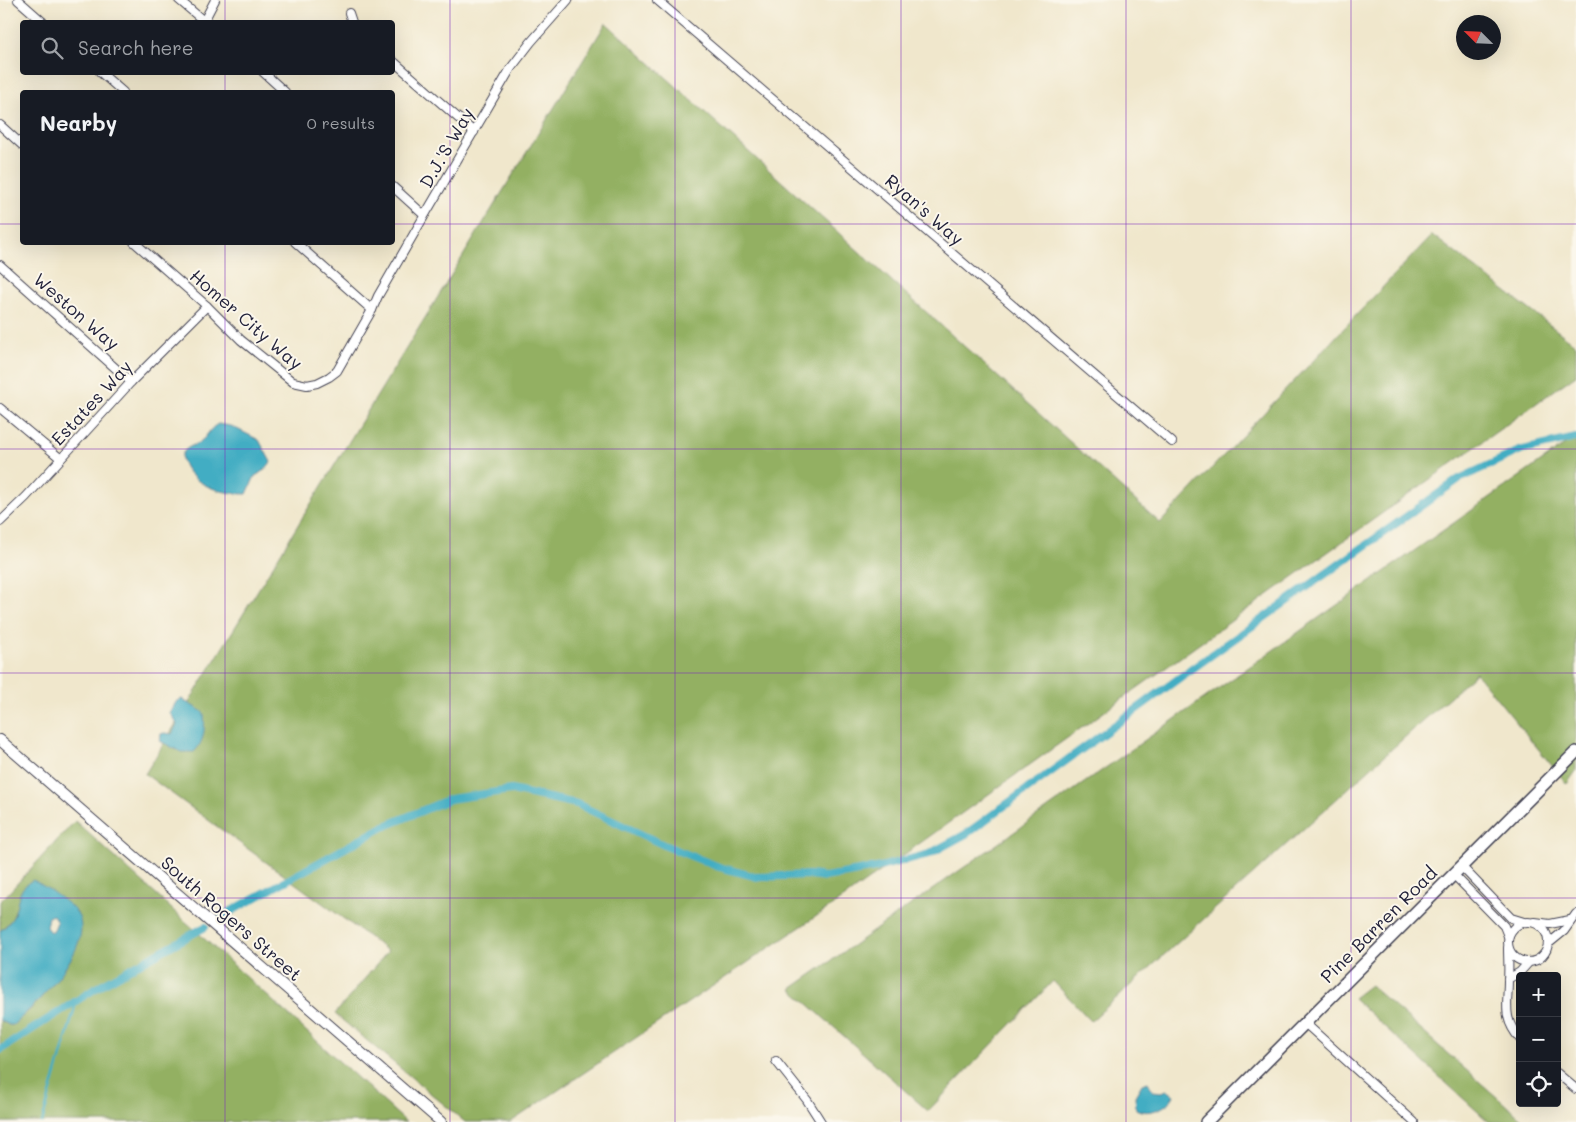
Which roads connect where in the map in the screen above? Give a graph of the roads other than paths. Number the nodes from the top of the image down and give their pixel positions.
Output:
1 (18, 0) edge
2 (179, 0) edge
3 (215, 0) edge
4 (568, 0) edge
5 (657, 0) edge
6 (349, 13) dead end
7 (42, 20) edge
8 (203, 20) edge
9 (206, 20) edge
10 (351, 20) edge
11 (395, 63) edge
12 (103, 75) edge
13 (265, 75) edge
14 (121, 90) edge
15 (283, 90) edge
16 (0, 125) edge
17 (474, 132) junction
18 (20, 143) edge
19 (395, 189) edge
20 (424, 215) junction
21 (137, 245) edge
22 (298, 245) edge
23 (0, 265) edge
24 (207, 306) junction
25 (372, 310) junction
26 (131, 382) junction
27 (0, 408) edge
28 (1172, 442) dead end
29 (60, 458) junction
30 (0, 522) edge
31 (0, 740) edge
32 (1576, 752) edge
33 (1458, 871) junction
34 (1573, 917) edge
35 (1524, 922) junction
36 (1534, 922) junction
37 (1508, 936) junction
38 (1548, 944) junction
39 (1508, 947) junction
40 (1529, 962) junction
41 (1508, 979) junction
42 (1306, 1024) junction
43 (1516, 1034) edge
44 (776, 1061) dead end
45 (1561, 1076) edge
46 (1576, 1089) edge
47 (441, 1122) edge
48 (821, 1122) edge
49 (1206, 1122) edge
50 (1414, 1122) edge

1 - 7 street
2 - 8 street
3 - 9 street
4 - 17 street, D.J.'S Way
5 - 28 street, Ryan's Way
6 - 10 street
11 - 17 street
12 - 14 street
13 - 15 street
16 - 18 street
17 - 20 street, D.J.'S Way
19 - 20 street
20 - 25 street, D.J.'S Way
21 - 24 street, Homer City Way
22 - 25 street
23 - 26 street, Weston Way
24 - 25 street, Homer City Way
24 - 26 street, Estates Way
26 - 29 street, Estates Way
27 - 29 street
29 - 30 street, Estates Way
31 - 47 street, South Rogers Street
32 - 33 main road, Pine Barren Road
33 - 35 street
33 - 37 street
33 - 42 main road, Pine Barren Road
34 - 36 street
34 - 38 street
35 - 36 street
35 - 37 street
36 - 38 street
37 - 39 street
38 - 40 street
39 - 40 street
39 - 41 street
40 - 41 street
41 - 43 street
42 - 49 main road, Pine Barren Road
42 - 50 street
44 - 48 street
45 - 46 street

